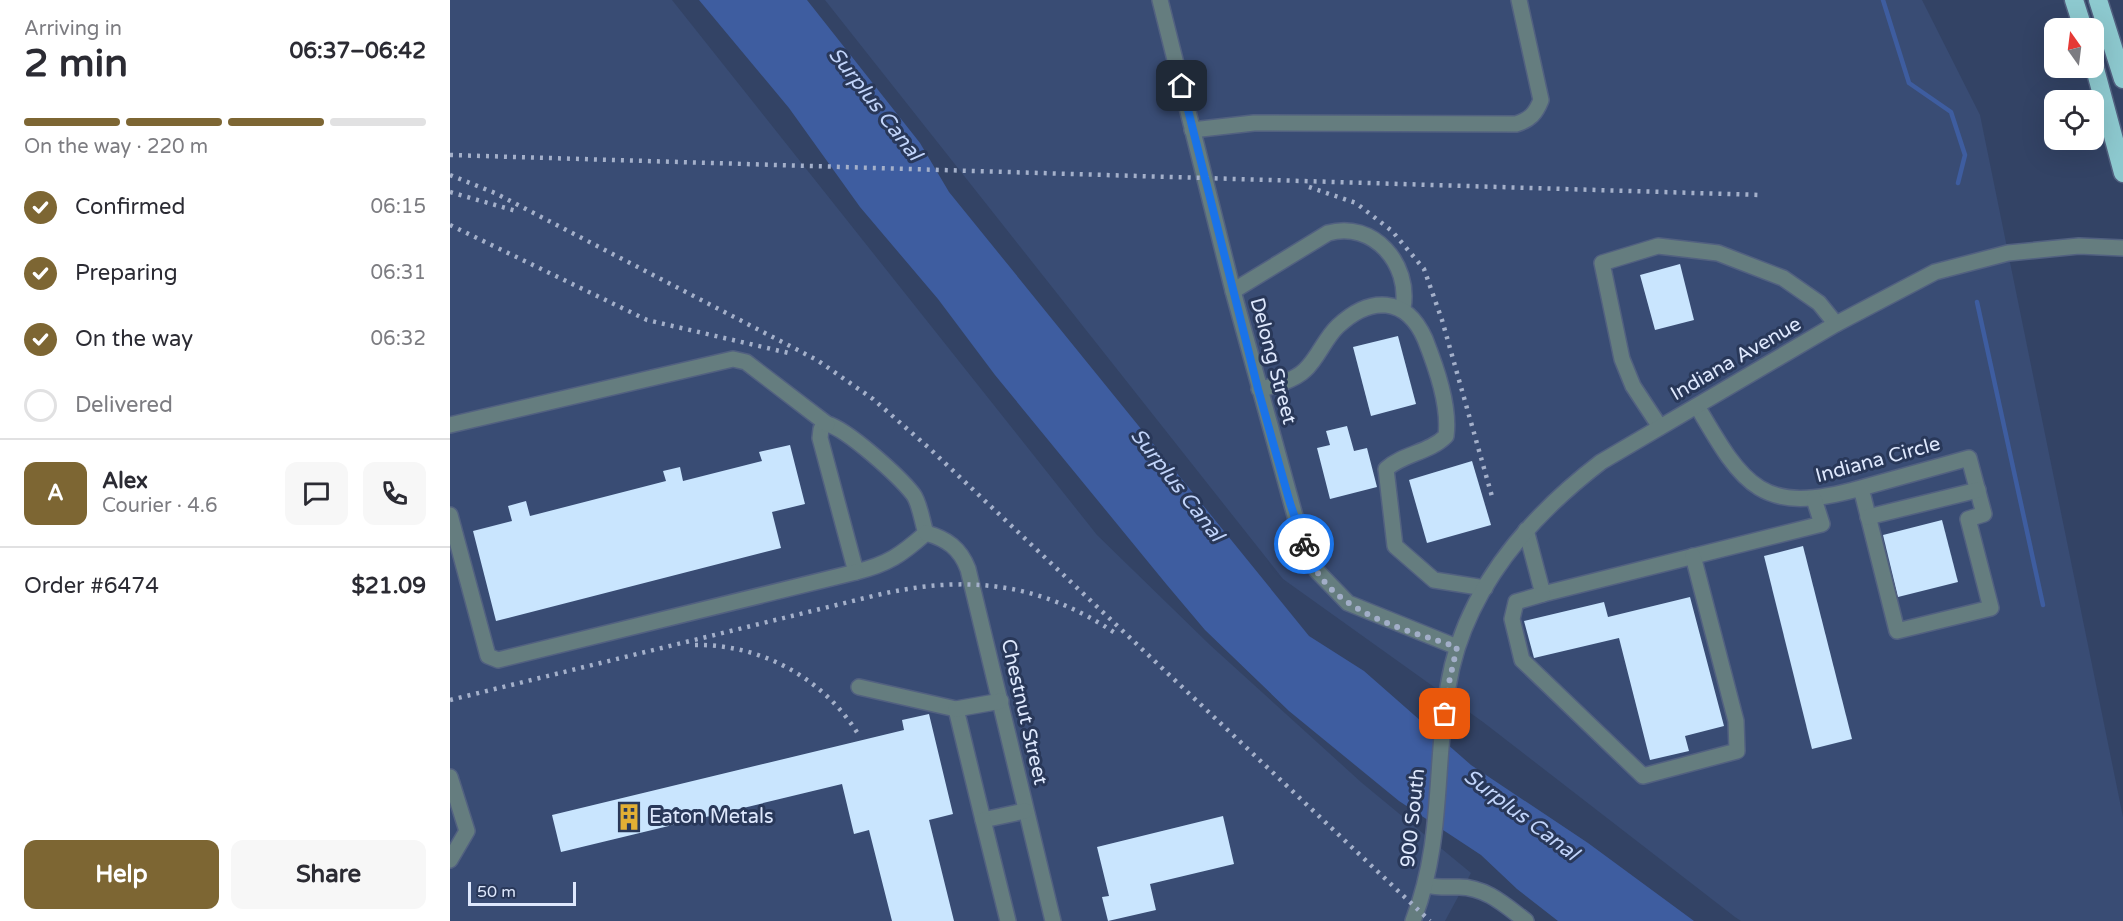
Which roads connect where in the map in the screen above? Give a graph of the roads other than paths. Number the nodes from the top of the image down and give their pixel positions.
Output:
1 (1160, 0) edge
2 (1519, 0) edge
3 (2074, 0) edge
4 (2098, 0) edge
5 (2080, 18) edge
6 (2098, 78) edge
7 (2123, 79) edge
8 (1192, 130) junction
9 (2123, 172) edge
10 (2123, 248) edge
11 (1233, 291) junction
12 (1403, 308) junction
13 (1836, 324) junction
14 (1258, 389) junction
15 (1697, 406) junction
16 (827, 424) junction
17 (450, 425) edge
18 (1660, 427) junction
19 (1861, 488) junction
20 (1978, 490) junction
21 (1814, 499) junction
22 (450, 515) edge
23 (1868, 517) junction
24 (1526, 530) junction
25 (926, 533) junction
26 (1693, 556) junction
27 (856, 572) junction
28 (1485, 588) junction
29 (1543, 594) junction
30 (1457, 647) junction
31 (859, 687) dead end
32 (1001, 701) junction
33 (956, 709) junction
34 (450, 777) edge
35 (1025, 811) junction
36 (982, 820) junction
37 (450, 860) edge
38 (1426, 885) junction
39 (1008, 921) edge
40 (1053, 921) edge
41 (1413, 921) edge
42 (1526, 921) edge

1 - 8 street, Delong Street
2 - 8 street
3 - 5 highway
4 - 7 highway
6 - 9 highway
8 - 11 street, Delong Street
10 - 13 street, Indiana Avenue
11 - 12 street
11 - 14 street, Delong Street
12 - 14 street
12 - 28 street
13 - 15 street, Indiana Avenue
13 - 18 street
14 - 30 street, Delong Street
15 - 18 street, Indiana Avenue
15 - 21 street, Indiana Circle
16 - 17 street
16 - 25 street
16 - 27 street
18 - 24 street, Indiana Avenue
19 - 20 street, Indiana Circle
19 - 21 street, Indiana Circle
19 - 23 street
20 - 23 street
20 - 23 street
21 - 26 street
22 - 27 street
24 - 28 street, Indiana Avenue
24 - 29 street
25 - 27 street
25 - 32 street, Chestnut Street
26 - 29 street
26 - 29 street
28 - 30 street, Indiana Avenue
30 - 38 street, 900 South
31 - 33 street
32 - 33 street
32 - 35 street, Chestnut Street
33 - 36 street
34 - 37 street
35 - 36 street
35 - 40 street, Chestnut Street
36 - 39 street
38 - 41 street, 900 South
38 - 42 street

